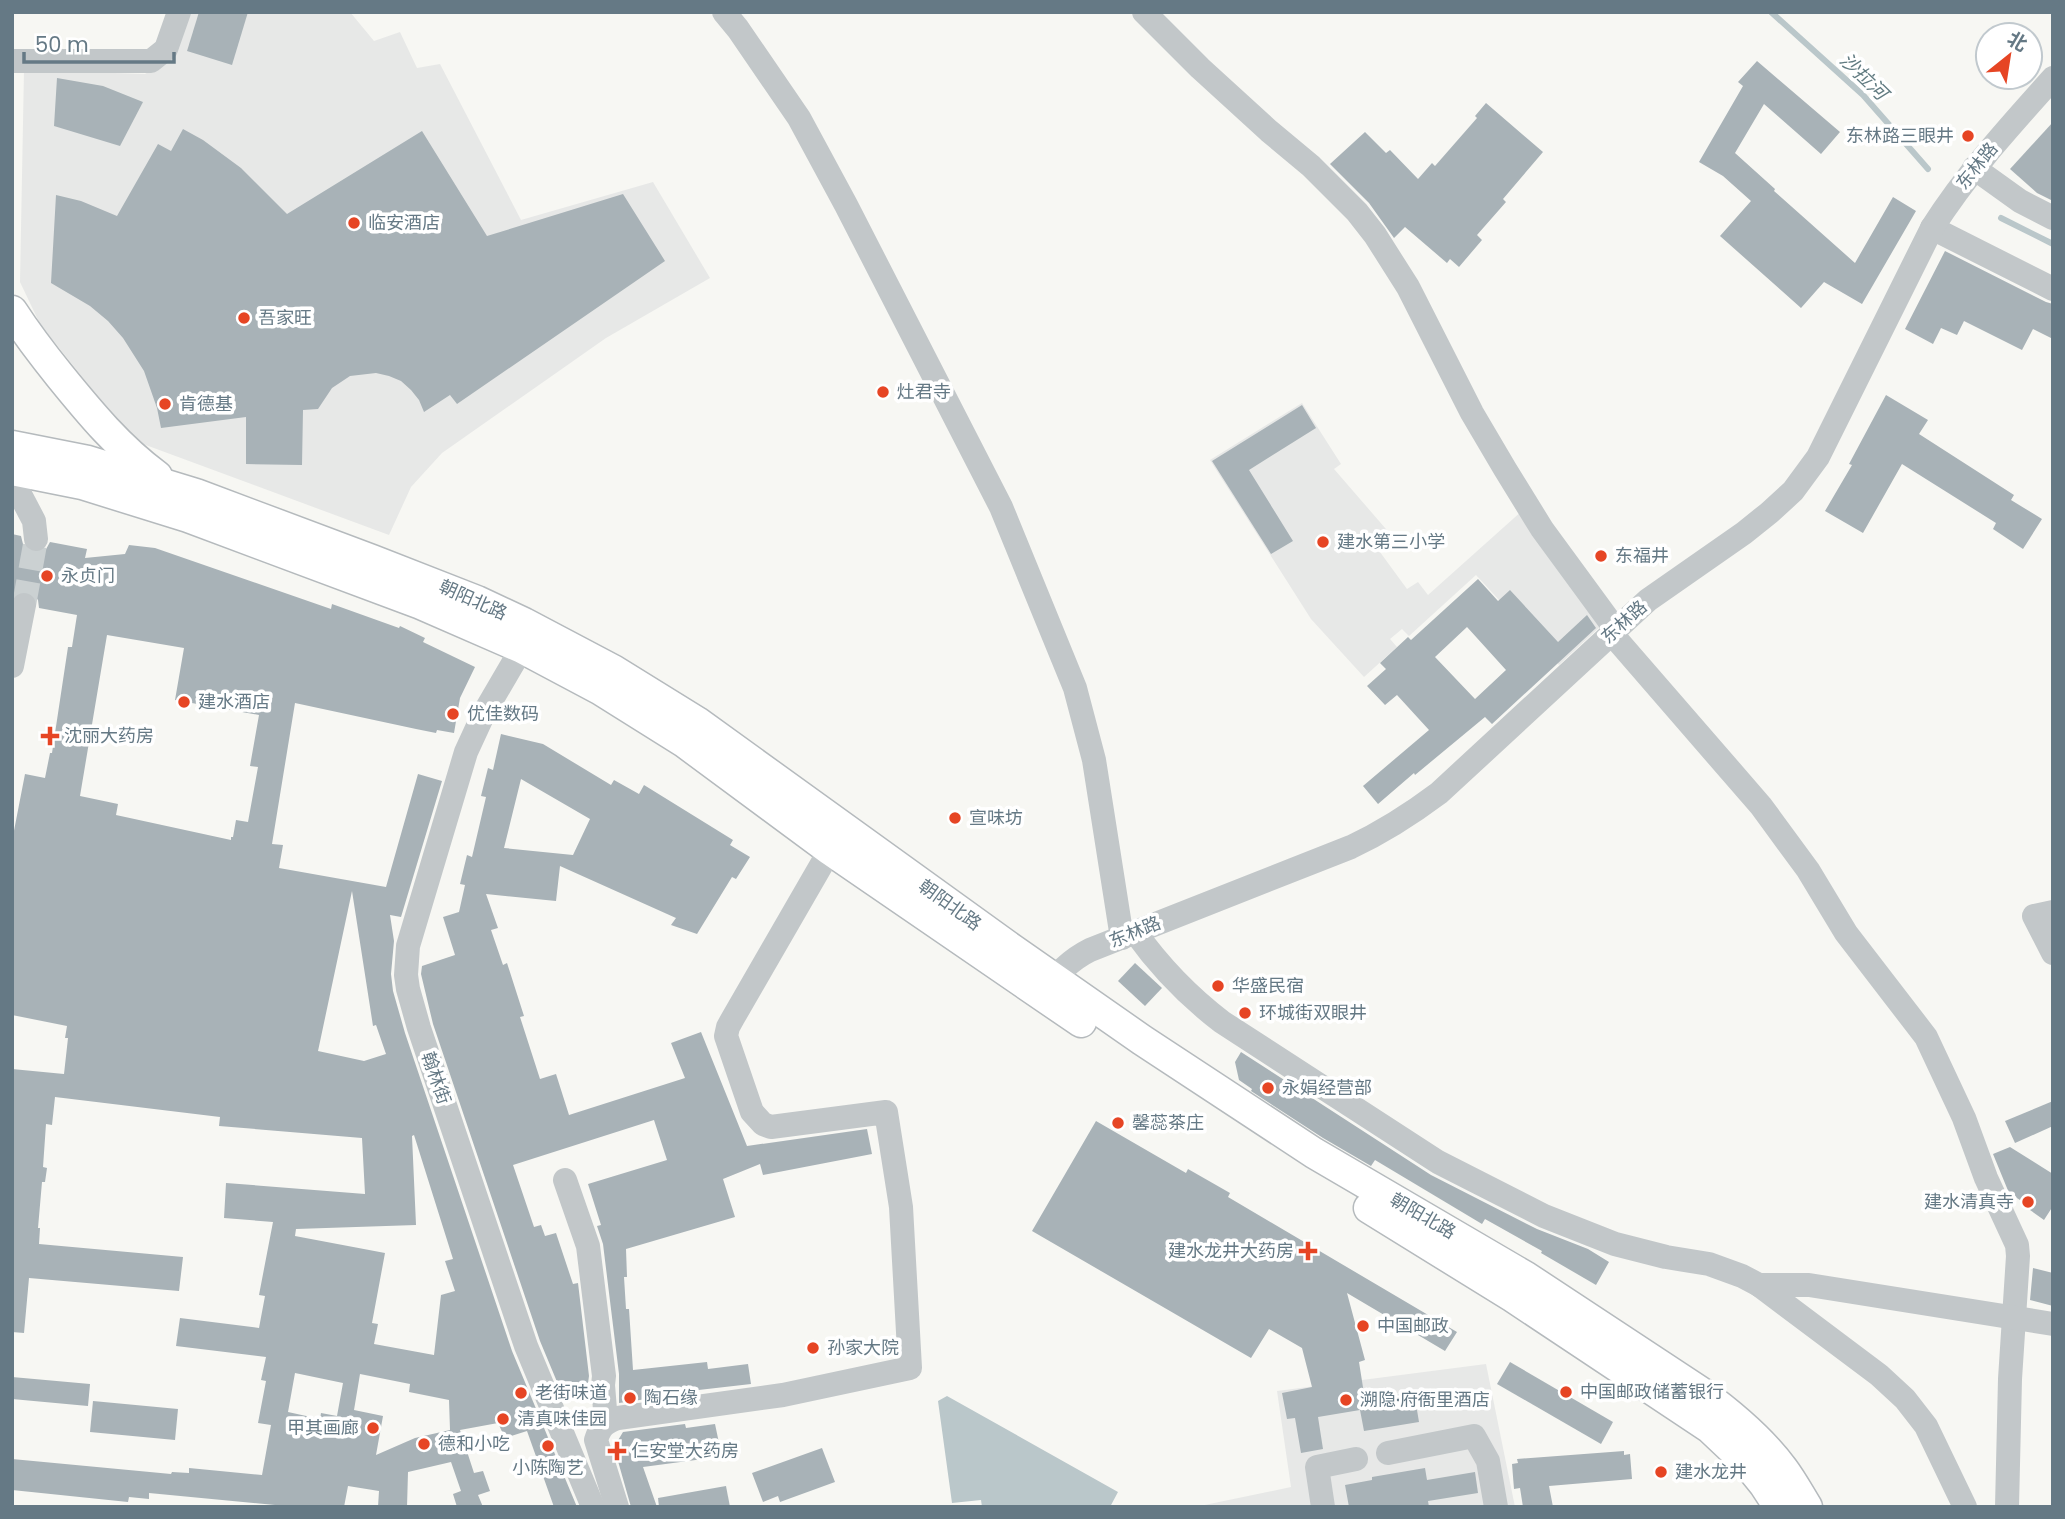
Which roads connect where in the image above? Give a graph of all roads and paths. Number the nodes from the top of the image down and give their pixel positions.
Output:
1 (179, 12) edge
2 (724, 12) edge
3 (1144, 12) edge
4 (12, 61) edge
5 (2053, 78) edge
6 (1974, 168) junction
7 (2053, 218) edge
8 (1932, 228) junction
9 (2053, 289) edge
10 (12, 311) edge
11 (12, 446) edge
12 (12, 470) edge
13 (12, 479) edge
14 (172, 487) junction
15 (36, 539) tunnel mouth
16 (24, 604) tunnel mouth
17 (1613, 631) junction
18 (522, 648) junction
19 (12, 666) edge
20 (830, 850) junction
21 (2053, 912) edge
22 (1129, 935) junction
23 (2053, 953) edge
24 (1047, 987) junction
25 (565, 1180) dead end
26 (1759, 1285) junction
27 (2015, 1317) junction
28 (2053, 1324) edge
29 (606, 1422) junction
30 (1388, 1453) dead end
31 (1356, 1460) dead end
32 (593, 1507) edge
33 (617, 1507) edge
34 (1323, 1507) edge
35 (1496, 1507) edge
36 (1779, 1507) edge
37 (1807, 1507) edge
38 (1965, 1507) edge
39 (2007, 1507) edge

1 - 4 street
2 - 22 street
3 - 17 street
5 - 6 street, 东林路
6 - 7 street
6 - 8 street, 东林路
8 - 9 street
8 - 17 street, 东林路
10 - 14 main road
11 - 14 main road, 朝阳北路
12 - 18 main road, 朝阳北路
13 - 15 street
14 - 24 main road, 朝阳北路
16 - 19 street
17 - 22 street, 东林路
17 - 27 street
18 - 20 main road, 朝阳北路
18 - 32 street, 翰林街
20 - 24 main road, 朝阳北路
20 - 29 street
21 - 23 street
22 - 24 street, 东林路
22 - 26 street
24 - 36 main road, 朝阳北路
24 - 37 main road, 朝阳北路
25 - 29 street
26 - 27 street
26 - 38 street
27 - 28 street
27 - 39 street
29 - 33 street
30 - 35 street
31 - 34 street

